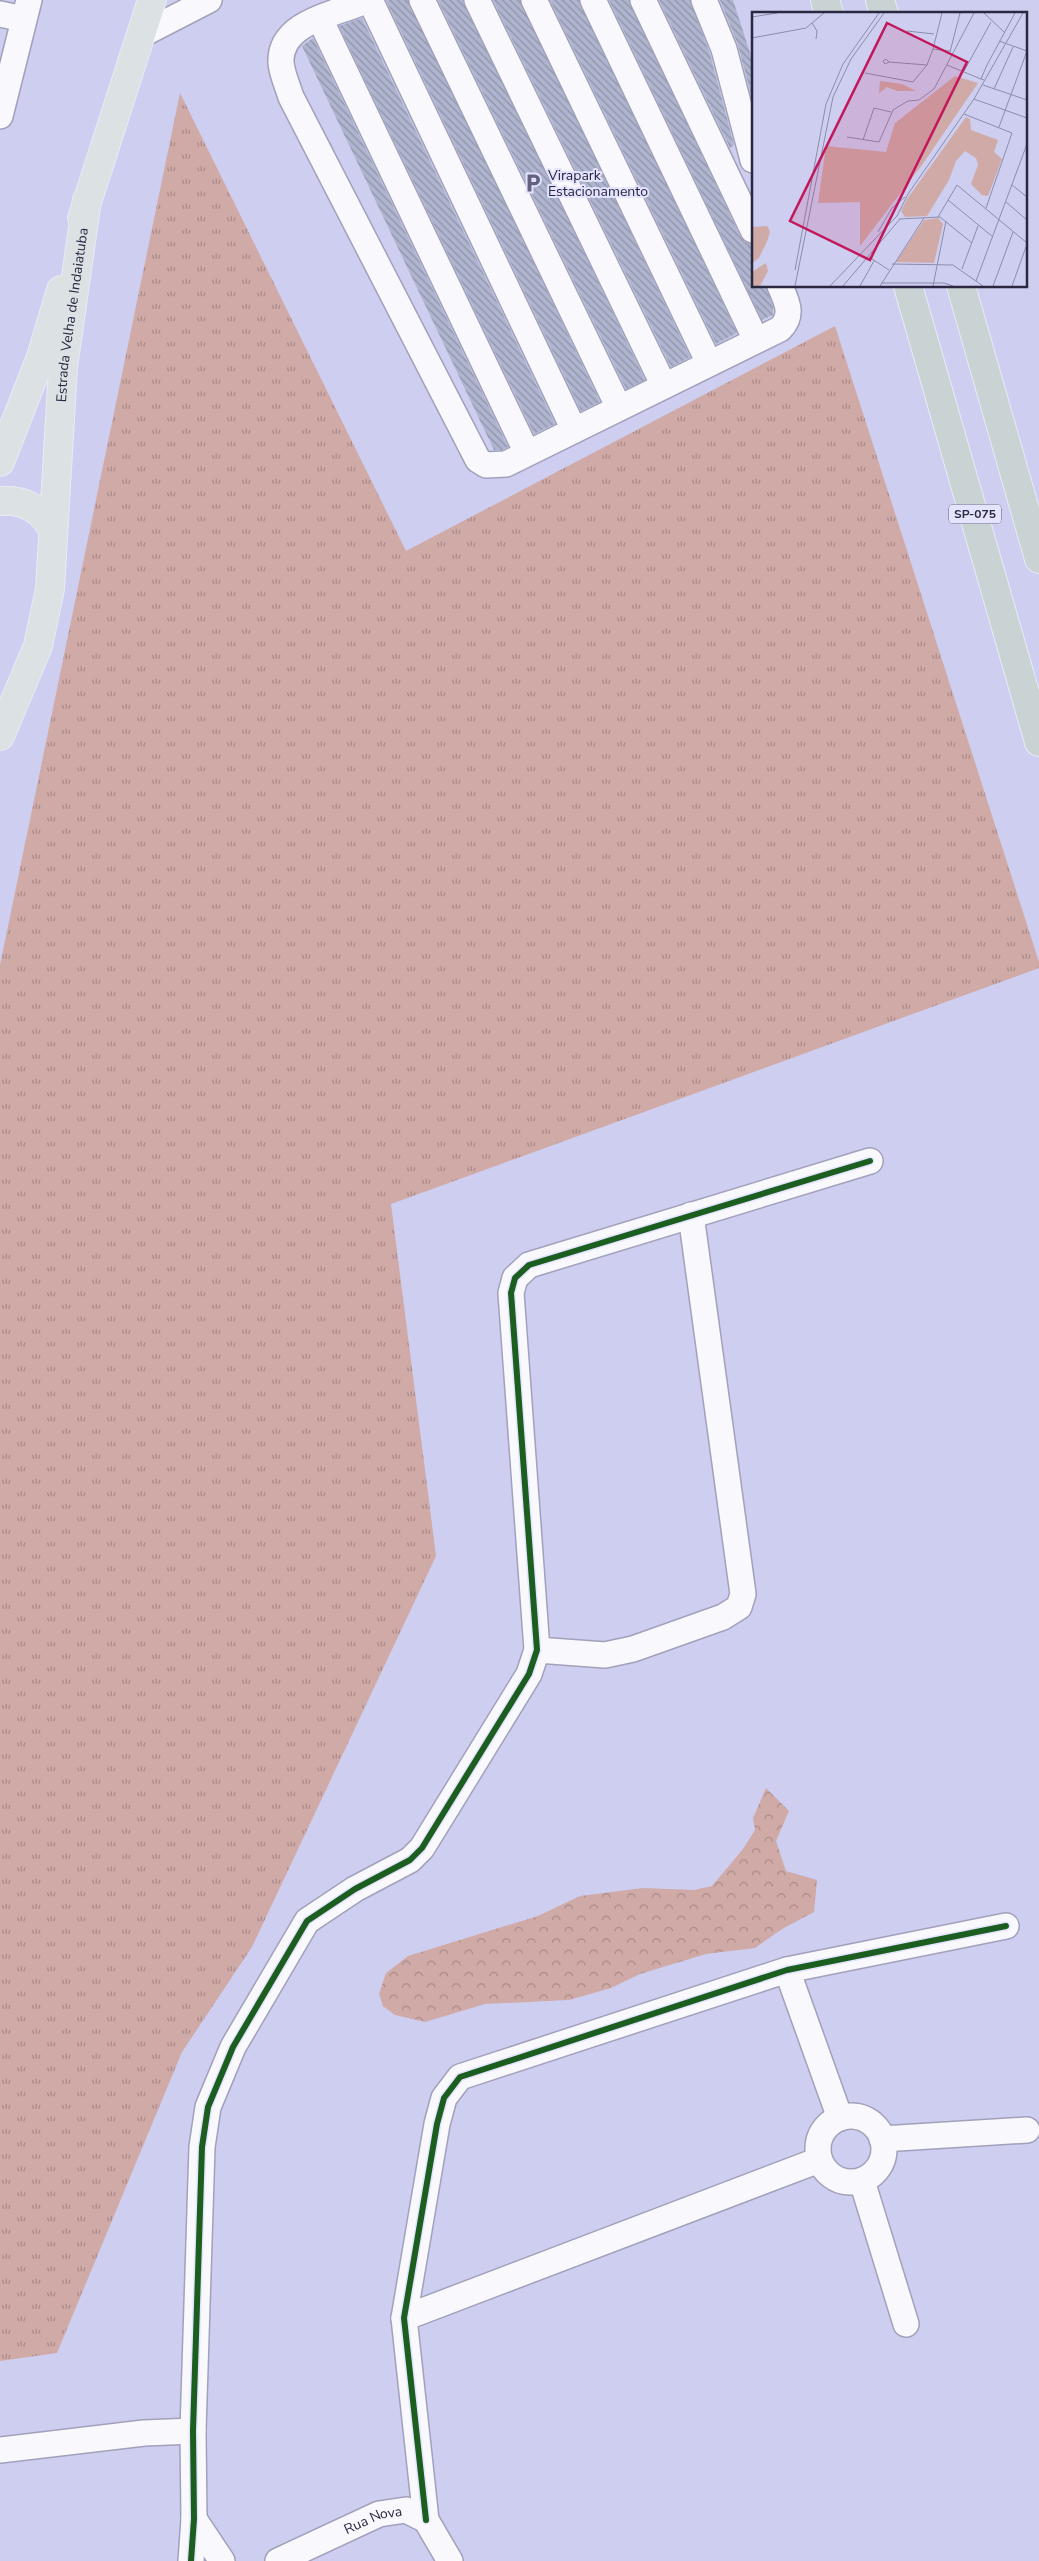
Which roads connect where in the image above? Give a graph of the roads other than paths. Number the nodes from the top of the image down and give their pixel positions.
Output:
1 (152, 0) edge
2 (209, 0) edge
3 (362, 0) edge
4 (370, 0) edge
5 (422, 0) edge
6 (478, 0) edge
7 (534, 0) edge
8 (593, 0) edge
9 (643, 0) edge
10 (704, 0) edge
11 (18, 11) edge
12 (320, 19) junction
13 (142, 36) junction
14 (0, 116) edge
15 (752, 156) edge
16 (87, 200) junction
17 (752, 228) edge
18 (909, 288) edge
19 (962, 288) edge
20 (784, 293) edge
21 (756, 340) junction
22 (709, 363) junction
23 (664, 386) junction
24 (619, 408) junction
25 (574, 430) junction
26 (527, 453) junction
27 (0, 462) edge
28 (0, 501) edge
29 (53, 530) junction
30 (1039, 558) edge
31 (8, 701) edge
32 (0, 736) edge
33 (1039, 742) edge
34 (870, 1161) dead end
35 (691, 1215) junction
36 (537, 1650) junction
37 (1006, 1926) dead end
38 (787, 1970) junction
39 (840, 2118) junction
40 (1027, 2130) dead end
41 (882, 2138) junction
42 (819, 2160) junction
43 (862, 2181) junction
44 (404, 2318) junction
45 (906, 2324) dead end
46 (193, 2431) junction
47 (0, 2450) edge
48 (194, 2519) junction
49 (426, 2520) junction
50 (191, 2561) edge
51 (222, 2561) edge
52 (278, 2561) edge
53 (450, 2561) edge

1 - 13 main road
2 - 13 street
3 - 12 street
4 - 25 street
5 - 24 street
6 - 23 street
7 - 22 street
8 - 21 street
9 - 17 street
10 - 15 street
11 - 14 street
12 - 26 street
12 - 26 street
13 - 16 main road
16 - 27 main road, Estrada Velha de Indaiatuba
16 - 29 main road, Estrada Velha de Indaiatuba
18 - 33 highway, SP-075
19 - 30 highway
20 - 21 street
21 - 22 street
22 - 23 street
23 - 24 street
24 - 25 street
25 - 26 street
28 - 29 main road
29 - 31 main road, Estrada Velha de Indaiatuba
31 - 32 main road, Estrada Velha de Indaiatuba
34 - 35 street
35 - 36 street
35 - 36 street
36 - 46 street
37 - 38 street
38 - 39 street
38 - 44 street
39 - 41 street
39 - 42 street
40 - 41 street
41 - 43 street
42 - 43 street
42 - 44 street
43 - 45 street
44 - 49 street
46 - 47 street
46 - 48 street
48 - 50 street
48 - 51 street
49 - 52 street, Rua Nova
49 - 53 street

